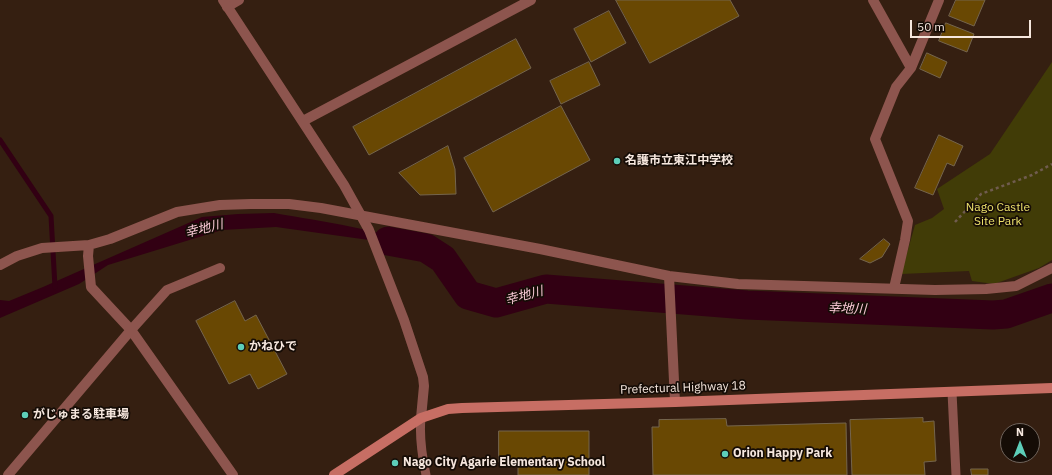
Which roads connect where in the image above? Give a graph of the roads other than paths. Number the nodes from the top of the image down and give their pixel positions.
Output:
1 (239, 0) edge
2 (530, 0) edge
3 (873, 0) edge
4 (939, 0) edge
5 (225, 3) edge
6 (514, 4) edge
7 (911, 68) junction
8 (303, 121) junction
9 (362, 216) junction
10 (89, 245) junction
11 (0, 265) edge
12 (220, 268) dead end
13 (1052, 268) edge
14 (669, 276) junction
15 (894, 288) junction
16 (131, 330) junction
17 (1052, 388) edge
18 (952, 392) junction
19 (675, 402) junction
20 (421, 418) junction
21 (8, 475) edge
22 (233, 475) edge
23 (334, 475) edge
24 (426, 475) edge
25 (956, 475) edge

1 - 5 street
2 - 6 street
3 - 7 street
4 - 7 street
5 - 8 street
6 - 8 street
7 - 15 street
8 - 9 street
9 - 10 street
9 - 14 street
9 - 20 street
10 - 11 street
10 - 16 street
12 - 16 street
13 - 15 street
14 - 15 street
14 - 19 street
16 - 21 street
16 - 22 street
17 - 18 main road, Prefectural Highway 18
18 - 19 main road, Prefectural Highway 18
18 - 25 lane
19 - 20 main road, Prefectural Highway 18
20 - 23 main road, Prefectural Highway 18
20 - 24 lane

